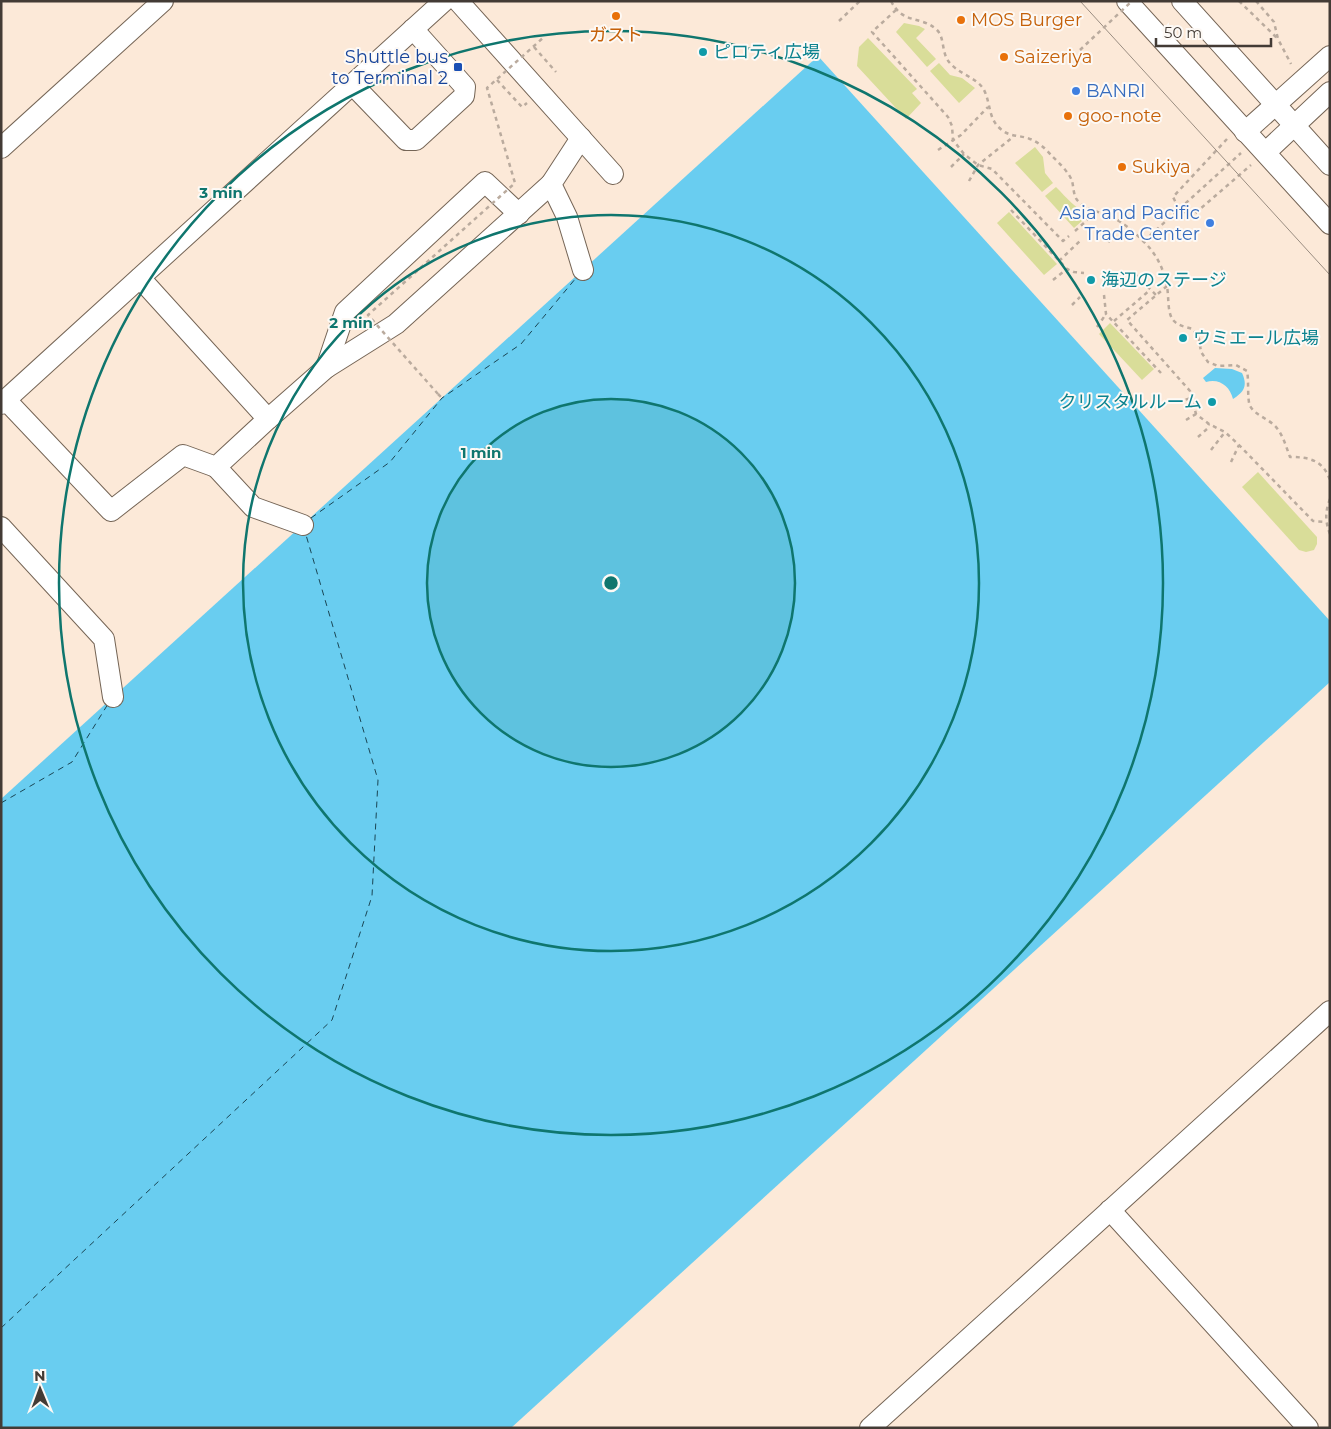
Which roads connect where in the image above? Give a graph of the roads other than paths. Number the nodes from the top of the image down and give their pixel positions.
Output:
1 (163, 1) edge
2 (444, 1) edge
3 (458, 1) edge
4 (1127, 1) edge
5 (1182, 1) edge
6 (413, 29) junction
7 (1330, 56) edge
8 (352, 85) junction
9 (1330, 92) edge
10 (1276, 105) junction
11 (1294, 125) junction
12 (1236, 135) junction
13 (581, 138) junction
14 (1, 148) edge
15 (1258, 159) junction
16 (1330, 165) edge
17 (613, 174) dead end
18 (551, 184) junction
19 (519, 214) junction
20 (1330, 224) edge
21 (583, 270) dead end
22 (140, 278) junction
23 (326, 368) junction
24 (4, 402) edge
25 (268, 419) junction
26 (216, 467) junction
27 (303, 525) dead end
28 (1, 527) edge
29 (113, 698) dead end
30 (1330, 1011) edge
31 (1110, 1210) junction
32 (870, 1428) edge
33 (1308, 1428) edge

1 - 14 street
2 - 6 street
3 - 13 street
4 - 12 street
5 - 10 street
6 - 8 street
6 - 8 street
7 - 10 street
8 - 22 street
9 - 11 street
10 - 11 street
10 - 12 street
11 - 15 street
11 - 16 street
12 - 15 street
13 - 17 street
13 - 18 street
15 - 20 street
18 - 19 street
18 - 21 street
19 - 23 street
19 - 23 street
22 - 24 street
22 - 25 street
23 - 25 street
24 - 26 street
25 - 26 street
26 - 27 street
28 - 29 street
30 - 31 street
31 - 32 street
31 - 33 street

